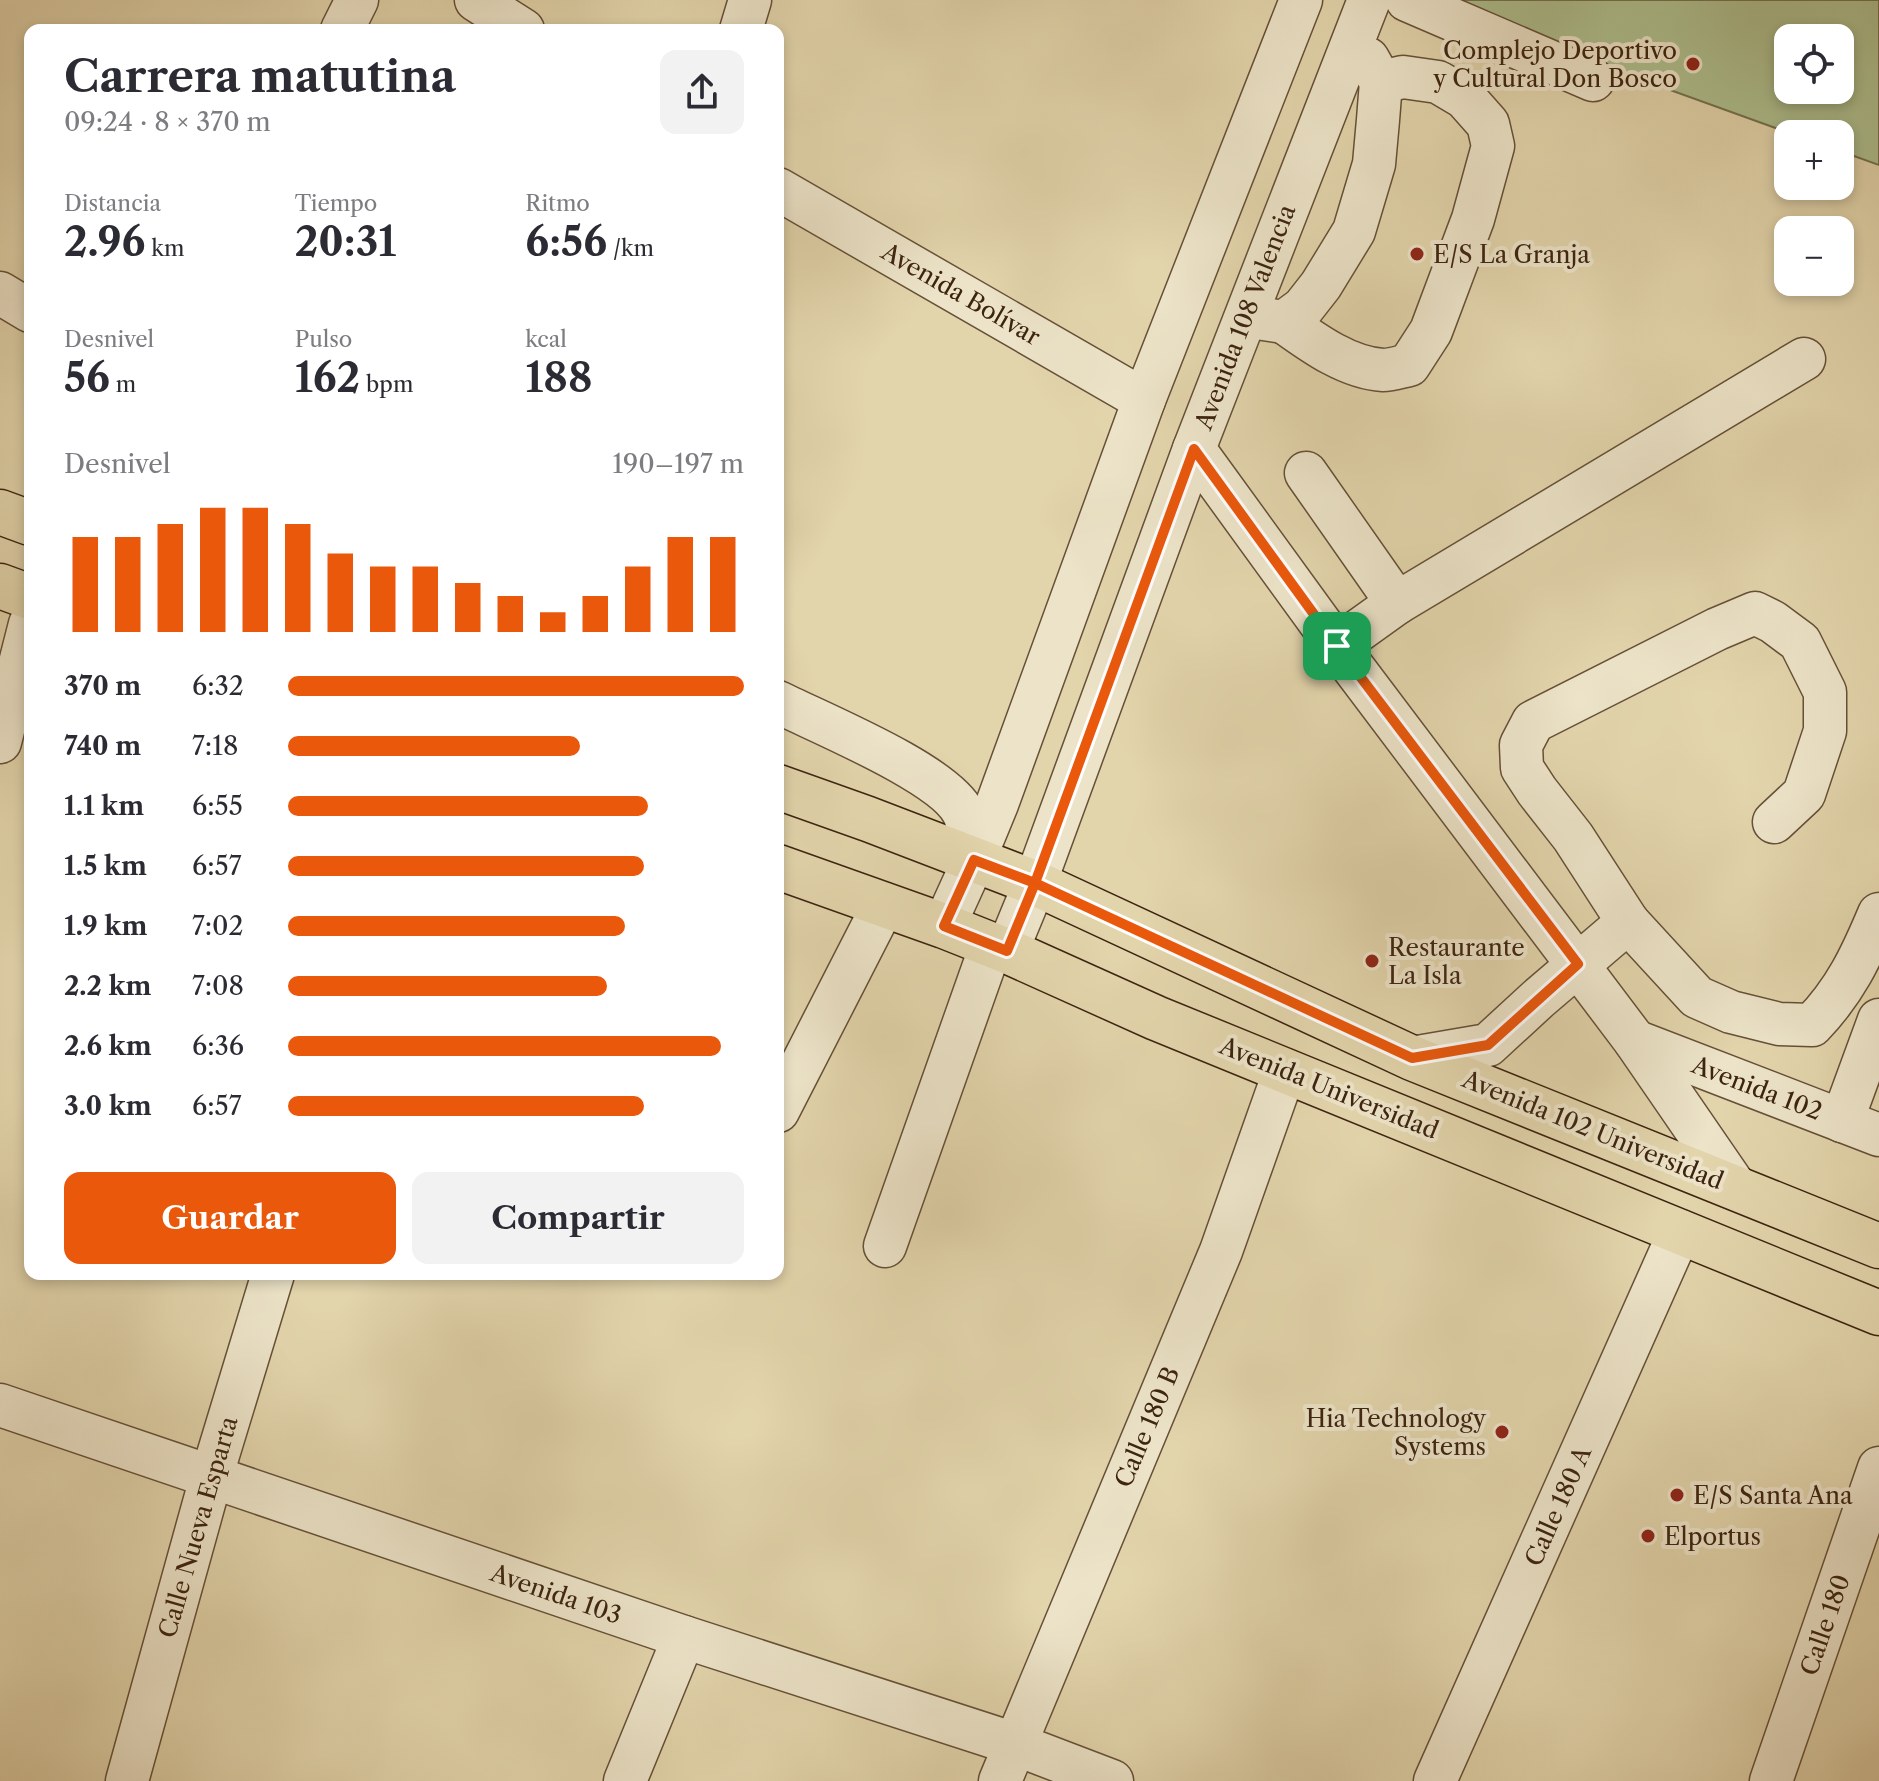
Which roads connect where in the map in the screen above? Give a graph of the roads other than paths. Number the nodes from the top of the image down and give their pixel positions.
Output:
1 (357, 0) edge
2 (476, 0) edge
3 (750, 0) edge
4 (1301, 0) edge
5 (1419, 2) edge
6 (1362, 17) edge
7 (345, 24) edge
8 (514, 24) edge
9 (743, 24) edge
10 (1593, 80) dead end
11 (1381, 82) junction
12 (784, 192) edge
13 (0, 293) edge
14 (24, 307) edge
15 (1264, 319) junction
16 (1804, 359) dead end
17 (1144, 400) junction
18 (1194, 449) junction
19 (1306, 473) dead end
20 (0, 512) edge
21 (24, 521) edge
22 (0, 586) edge
23 (24, 595) edge
24 (1397, 603) junction
25 (1337, 646) junction
26 (24, 648) edge
27 (784, 705) edge
28 (0, 742) edge
29 (784, 789) edge
30 (1774, 822) dead end
31 (974, 860) junction
32 (784, 869) edge
33 (1035, 883) junction
34 (884, 904) junction
35 (1879, 914) edge
36 (1628, 922) junction
37 (944, 926) junction
38 (999, 948) junction
39 (1578, 964) junction
40 (1879, 1020) edge
41 (1635, 1041) junction
42 (1412, 1058) junction
43 (1285, 1070) junction
44 (784, 1099) edge
45 (1864, 1109) edge
46 (1736, 1188) junction
47 (1680, 1231) junction
48 (885, 1246) dead end
49 (1879, 1246) edge
50 (271, 1280) edge
51 (1879, 1313) edge
52 (0, 1405) edge
53 (1879, 1468) edge
54 (211, 1478) junction
55 (684, 1637) junction
56 (1007, 1763) edge
57 (127, 1781) edge
58 (625, 1781) edge
59 (1112, 1781) edge
60 (1435, 1781) edge
61 (1771, 1781) edge

1 - 7 street
2 - 8 street
3 - 9 street
4 - 17 street
5 - 10 street
6 - 11 street
6 - 15 street, Avenida 108 Valencia
11 - 15 street
11 - 15 street
12 - 17 street, Avenida Bolívar
13 - 14 street
15 - 18 street, Avenida 108 Valencia
16 - 24 street
17 - 31 street
18 - 25 street
18 - 33 street, Avenida 108 Valencia
19 - 24 street
20 - 21 main road
22 - 23 main road
24 - 25 street
25 - 39 street
26 - 28 street
27 - 31 street
29 - 31 main road, Avenida 102 Universidad
30 - 36 street
31 - 33 main road, Avenida 102 Universidad
31 - 37 street
32 - 34 main road, Avenida Universidad
33 - 38 street, Avenida 108 Valencia
33 - 42 main road, Avenida 102 Universidad
34 - 37 main road, Avenida Universidad
34 - 44 street
35 - 36 street
36 - 39 street
37 - 38 main road, Avenida Universidad
38 - 43 main road, Avenida Universidad
38 - 48 street, Avenida 108 Valencia
39 - 41 street
39 - 42 street
40 - 45 street
41 - 45 street, Avenida 102
41 - 46 street
42 - 46 main road, Avenida 102 Universidad
43 - 47 main road, Avenida Universidad
43 - 56 street, Calle 180 B
46 - 49 main road, Avenida 102 Universidad
47 - 51 main road, Avenida Universidad
47 - 60 street, Calle 180 A
50 - 54 street, Calle Nueva Esparta
52 - 54 street, Avenida 103
53 - 61 street, Calle 180
54 - 55 street, Avenida 103
54 - 57 street, Calle Nueva Esparta
55 - 56 street, Avenida 103
55 - 58 street
56 - 59 street, Avenida 103

